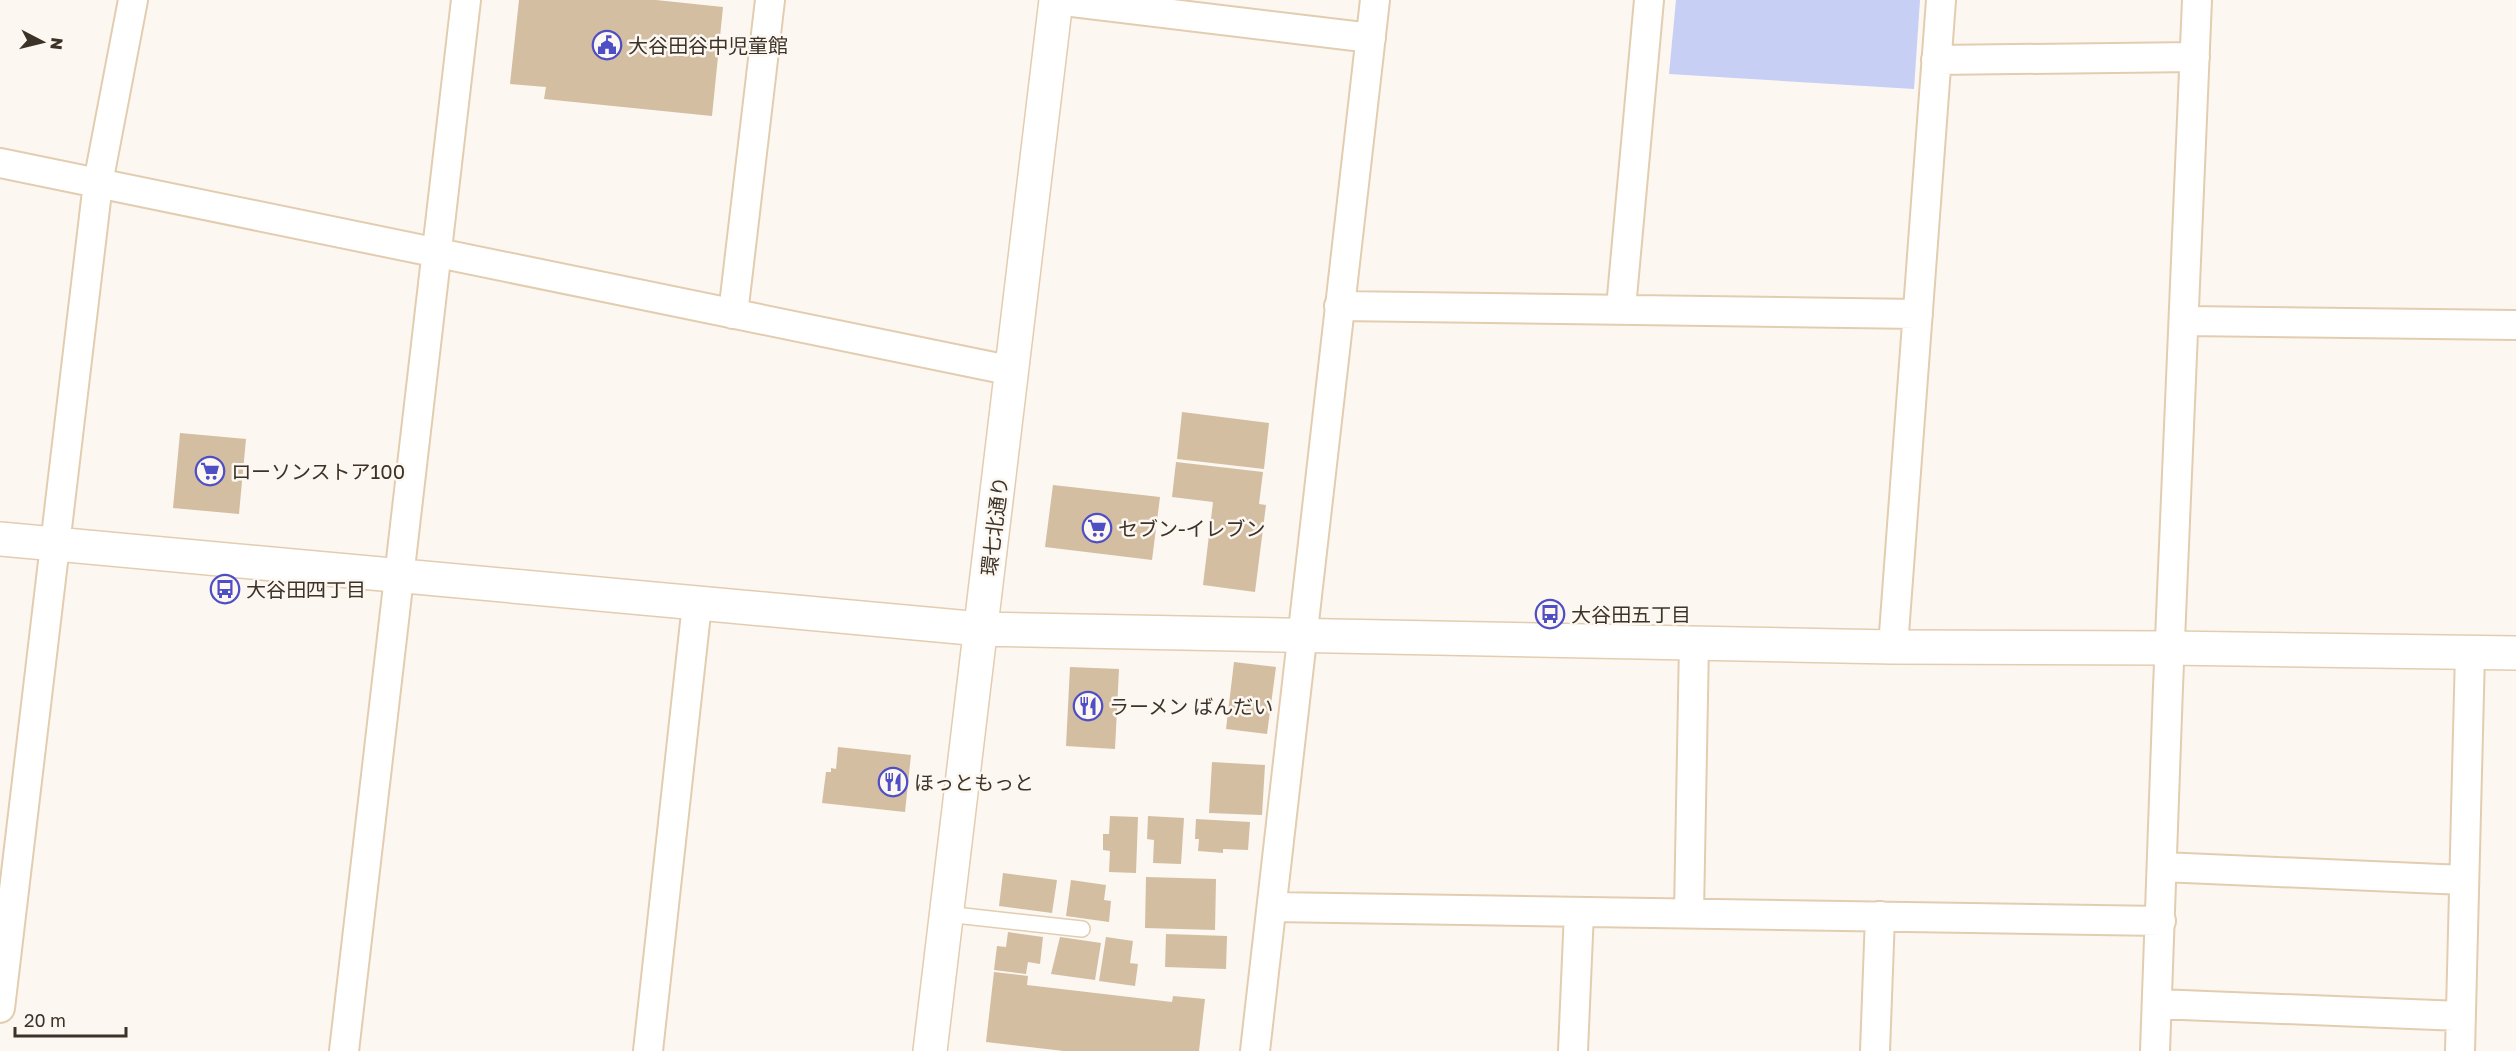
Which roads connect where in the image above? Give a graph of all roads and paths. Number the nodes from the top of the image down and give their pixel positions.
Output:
1 (134, 0) edge
2 (466, 0) edge
3 (770, 0) edge
4 (1056, 0) edge
5 (1375, 0) edge
6 (1649, 0) edge
7 (1941, 0) edge
8 (2197, 0) edge
9 (1371, 38) junction
10 (2195, 57) junction
11 (1936, 60) junction
12 (0, 163) edge
13 (98, 183) junction
14 (435, 254) junction
15 (1339, 306) junction
16 (1621, 308) junction
17 (733, 314) junction
18 (1918, 314) junction
19 (2185, 321) junction
20 (2516, 324) edge
21 (1013, 371) junction
22 (0, 539) edge
23 (54, 545) junction
24 (398, 577) junction
25 (697, 604) junction
26 (981, 629) junction
27 (1302, 635) junction
28 (1694, 642) junction
29 (1893, 647) junction
30 (2169, 648) junction
31 (2470, 653) junction
32 (2516, 653) edge
33 (10, 846) edge
34 (2162, 867) junction
35 (2464, 879) junction
36 (1273, 907) junction
37 (1579, 912) junction
38 (1689, 913) junction
39 (946, 914) junction
40 (1880, 916) junction
41 (2161, 921) junction
42 (1082, 929) dead end
43 (2157, 1004) junction
44 (0, 1008) edge
45 (2461, 1017) junction
46 (344, 1051) edge
47 (648, 1051) edge
48 (930, 1051) edge
49 (1255, 1051) edge
50 (1573, 1051) edge
51 (1875, 1051) edge
52 (2155, 1051) edge
53 (2460, 1051) edge

1 - 13 street
2 - 14 street
3 - 17 street
4 - 9 street
4 - 21 street, 環七北通り
5 - 9 street
6 - 16 street
7 - 11 street
8 - 10 street
9 - 15 street
10 - 11 street
10 - 19 street
11 - 18 street
12 - 13 street
13 - 14 street
13 - 23 street
14 - 17 street
14 - 24 street
15 - 16 street
15 - 27 street
16 - 18 street
17 - 21 street
18 - 29 street
19 - 20 street
19 - 30 street
21 - 26 street, 環七北通り
22 - 23 street
23 - 24 street
23 - 33 street
24 - 25 street
24 - 46 street
25 - 26 street
25 - 47 street
26 - 27 street
26 - 39 street, 環七北通り
27 - 28 street
27 - 36 street
28 - 29 street
28 - 38 street
29 - 30 street
30 - 31 street
30 - 34 street
31 - 32 street
31 - 35 street
33 - 44 street
34 - 35 street
34 - 41 street
35 - 45 street
36 - 37 street
36 - 49 street
37 - 38 street
37 - 50 street
38 - 40 street
39 - 42 lane
39 - 48 street, 環七北通り
40 - 41 street
40 - 51 street
41 - 43 street
43 - 45 street
43 - 52 street
45 - 53 street

